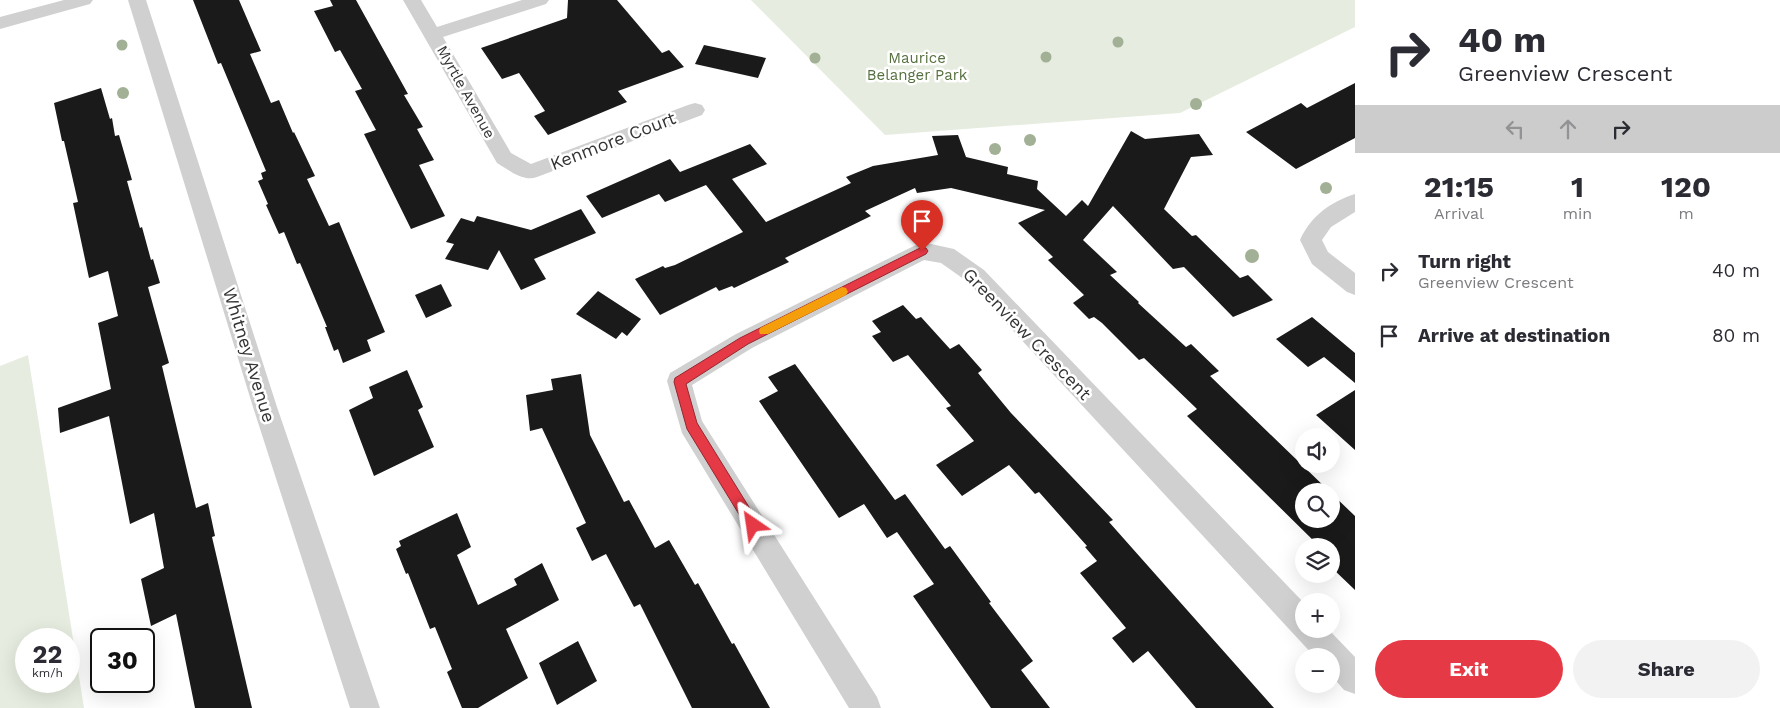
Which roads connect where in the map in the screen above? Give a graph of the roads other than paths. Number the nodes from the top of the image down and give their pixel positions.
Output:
1 (84, 0) edge
2 (137, 0) edge
3 (412, 0) edge
4 (540, 0) edge
5 (0, 24) edge
6 (433, 34) junction
7 (695, 110) dead end
8 (530, 172) joint
9 (1355, 202) edge
10 (1355, 286) edge
11 (1295, 614) edge
12 (1316, 638) edge
13 (1355, 679) edge
14 (365, 708) edge
15 (866, 708) edge

1 - 5 street
2 - 14 street, Whitney Avenue
3 - 6 street, Myrtle Avenue
4 - 6 street
6 - 8 street, Myrtle Avenue
7 - 8 street, Kenmore Court
9 - 10 street
11 - 15 street, Greenview Crescent
12 - 13 street

